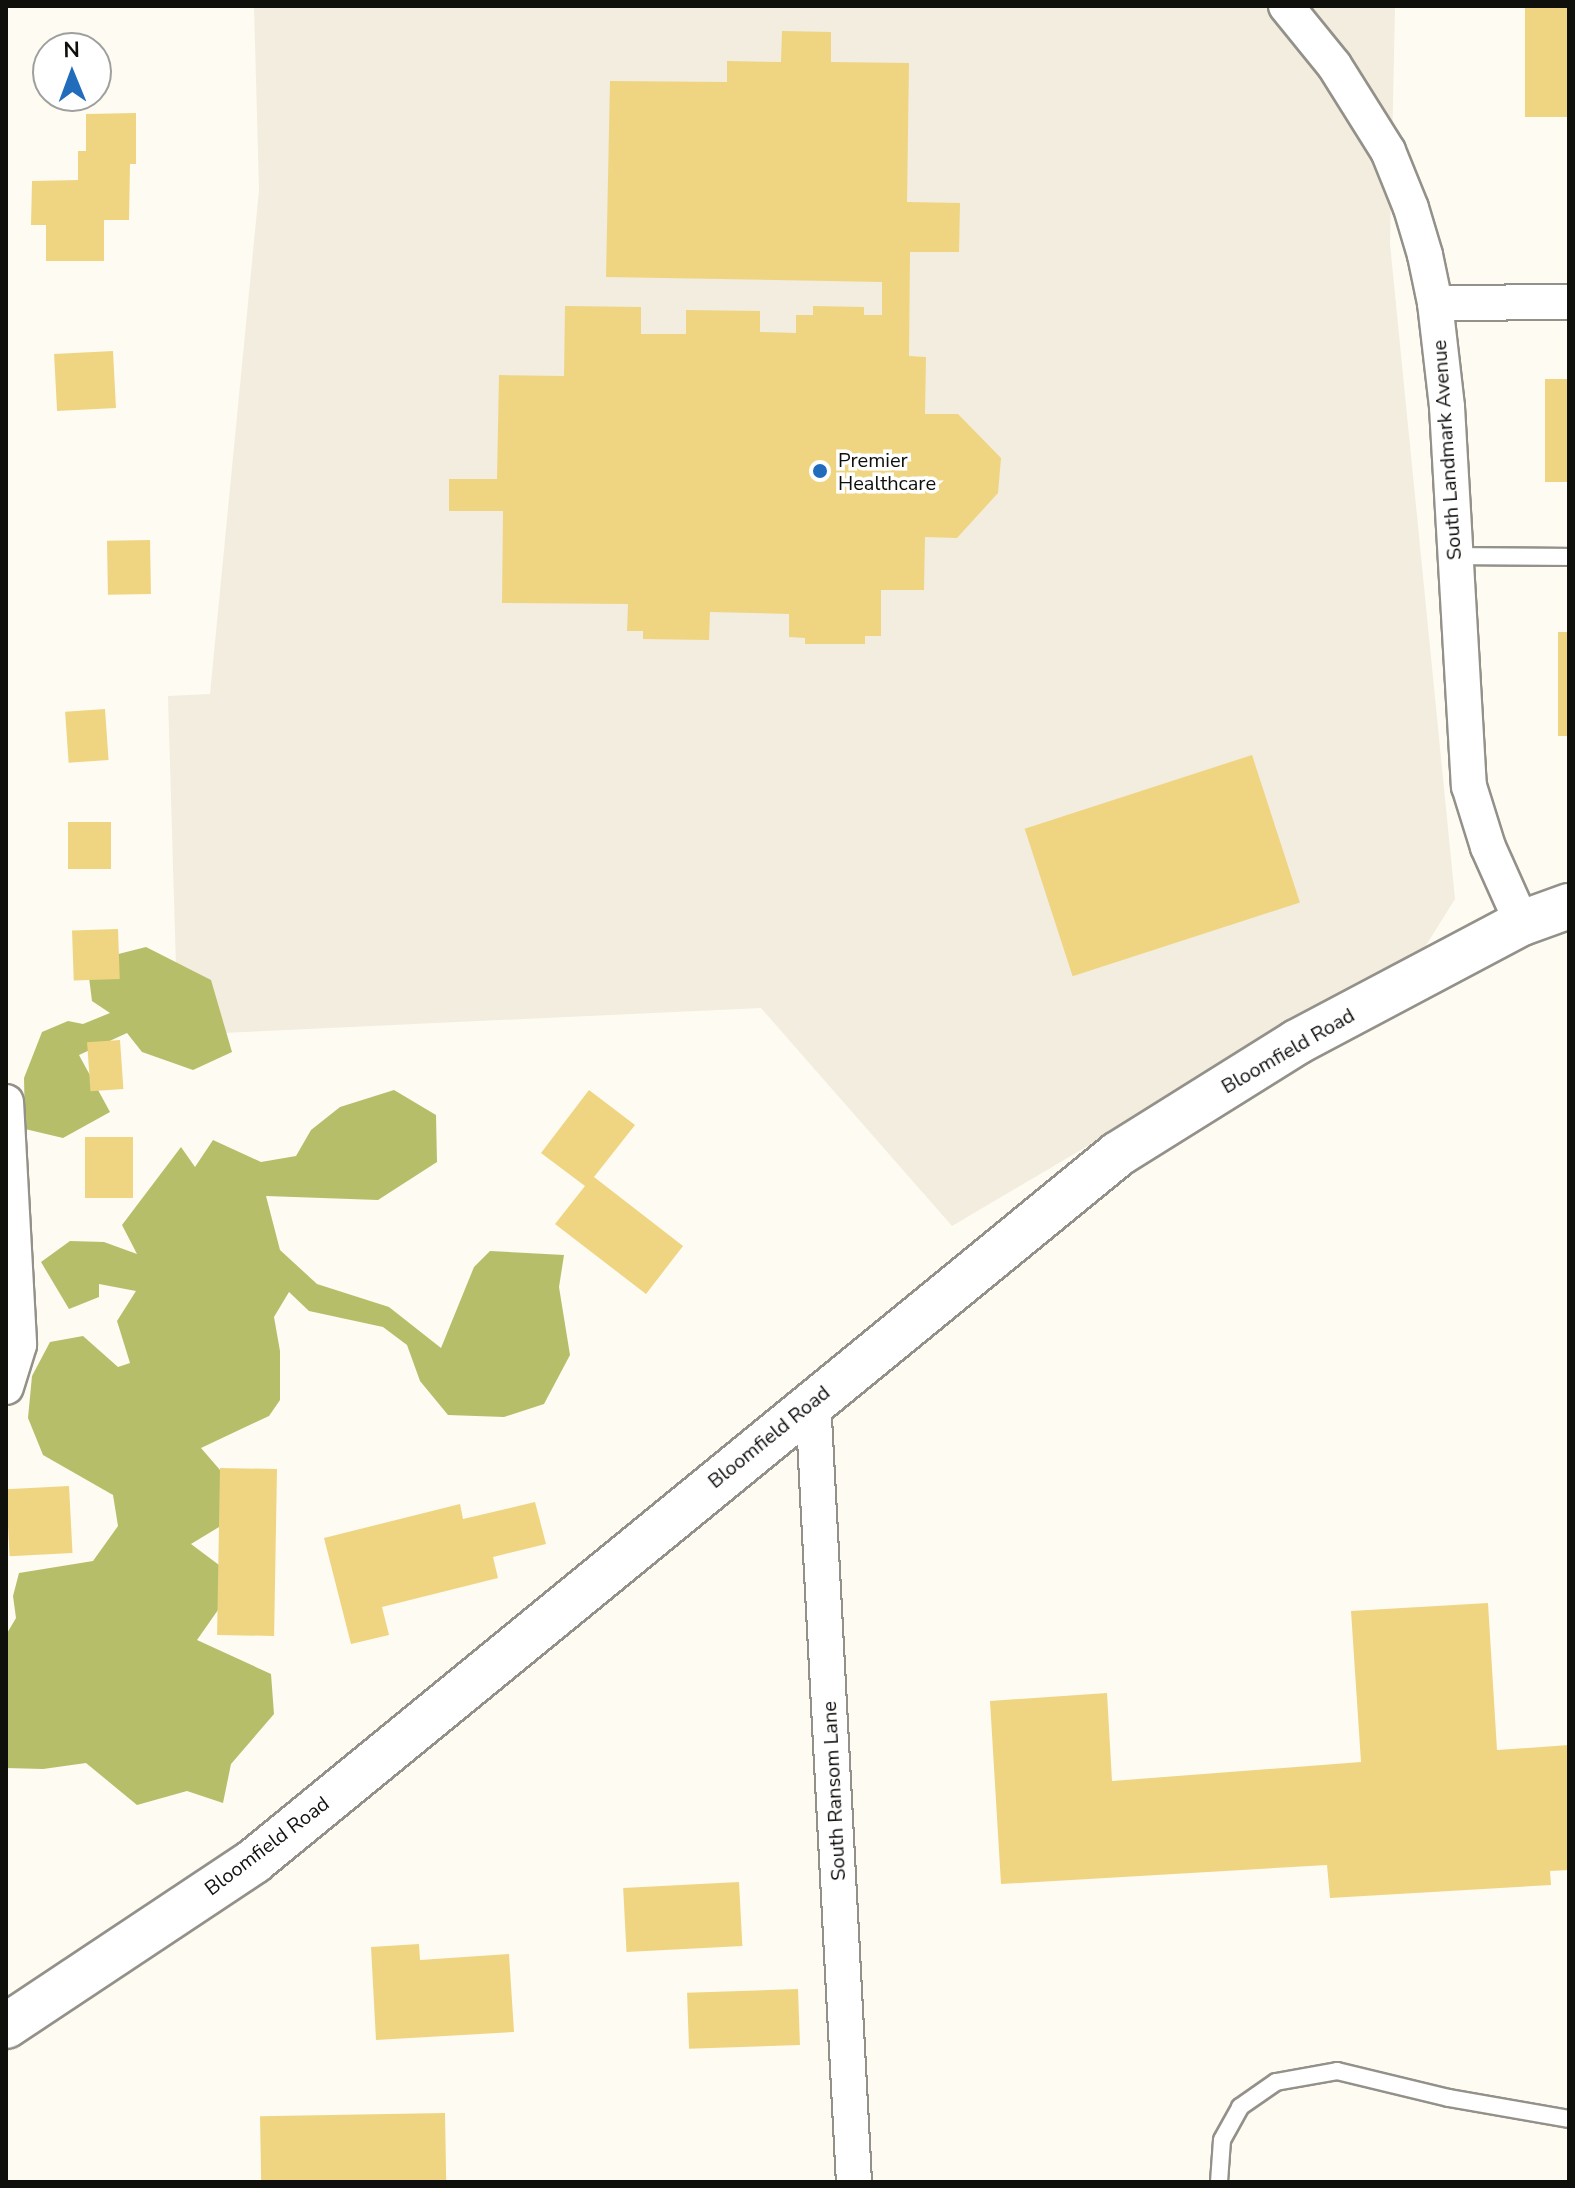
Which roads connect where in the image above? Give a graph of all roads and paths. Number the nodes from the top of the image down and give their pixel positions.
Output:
1 (1286, 6) edge
2 (1569, 302) edge
3 (1435, 303) junction
4 (1455, 556) junction
5 (1569, 557) edge
6 (1569, 906) edge
7 (1522, 923) junction
8 (6, 1102) edge
9 (6, 1387) edge
10 (813, 1400) junction
11 (6, 2026) edge
12 (1569, 2119) edge
13 (854, 2182) edge
14 (1219, 2182) edge

1 - 3 street, South Landmark Avenue
2 - 3 street
3 - 4 street, South Landmark Avenue
4 - 5 lane
4 - 7 street, South Landmark Avenue
6 - 7 main road, Bloomfield Road
7 - 10 main road, Bloomfield Road
8 - 9 street
10 - 11 main road, Bloomfield Road
10 - 13 street, South Ransom Lane
12 - 14 lane

